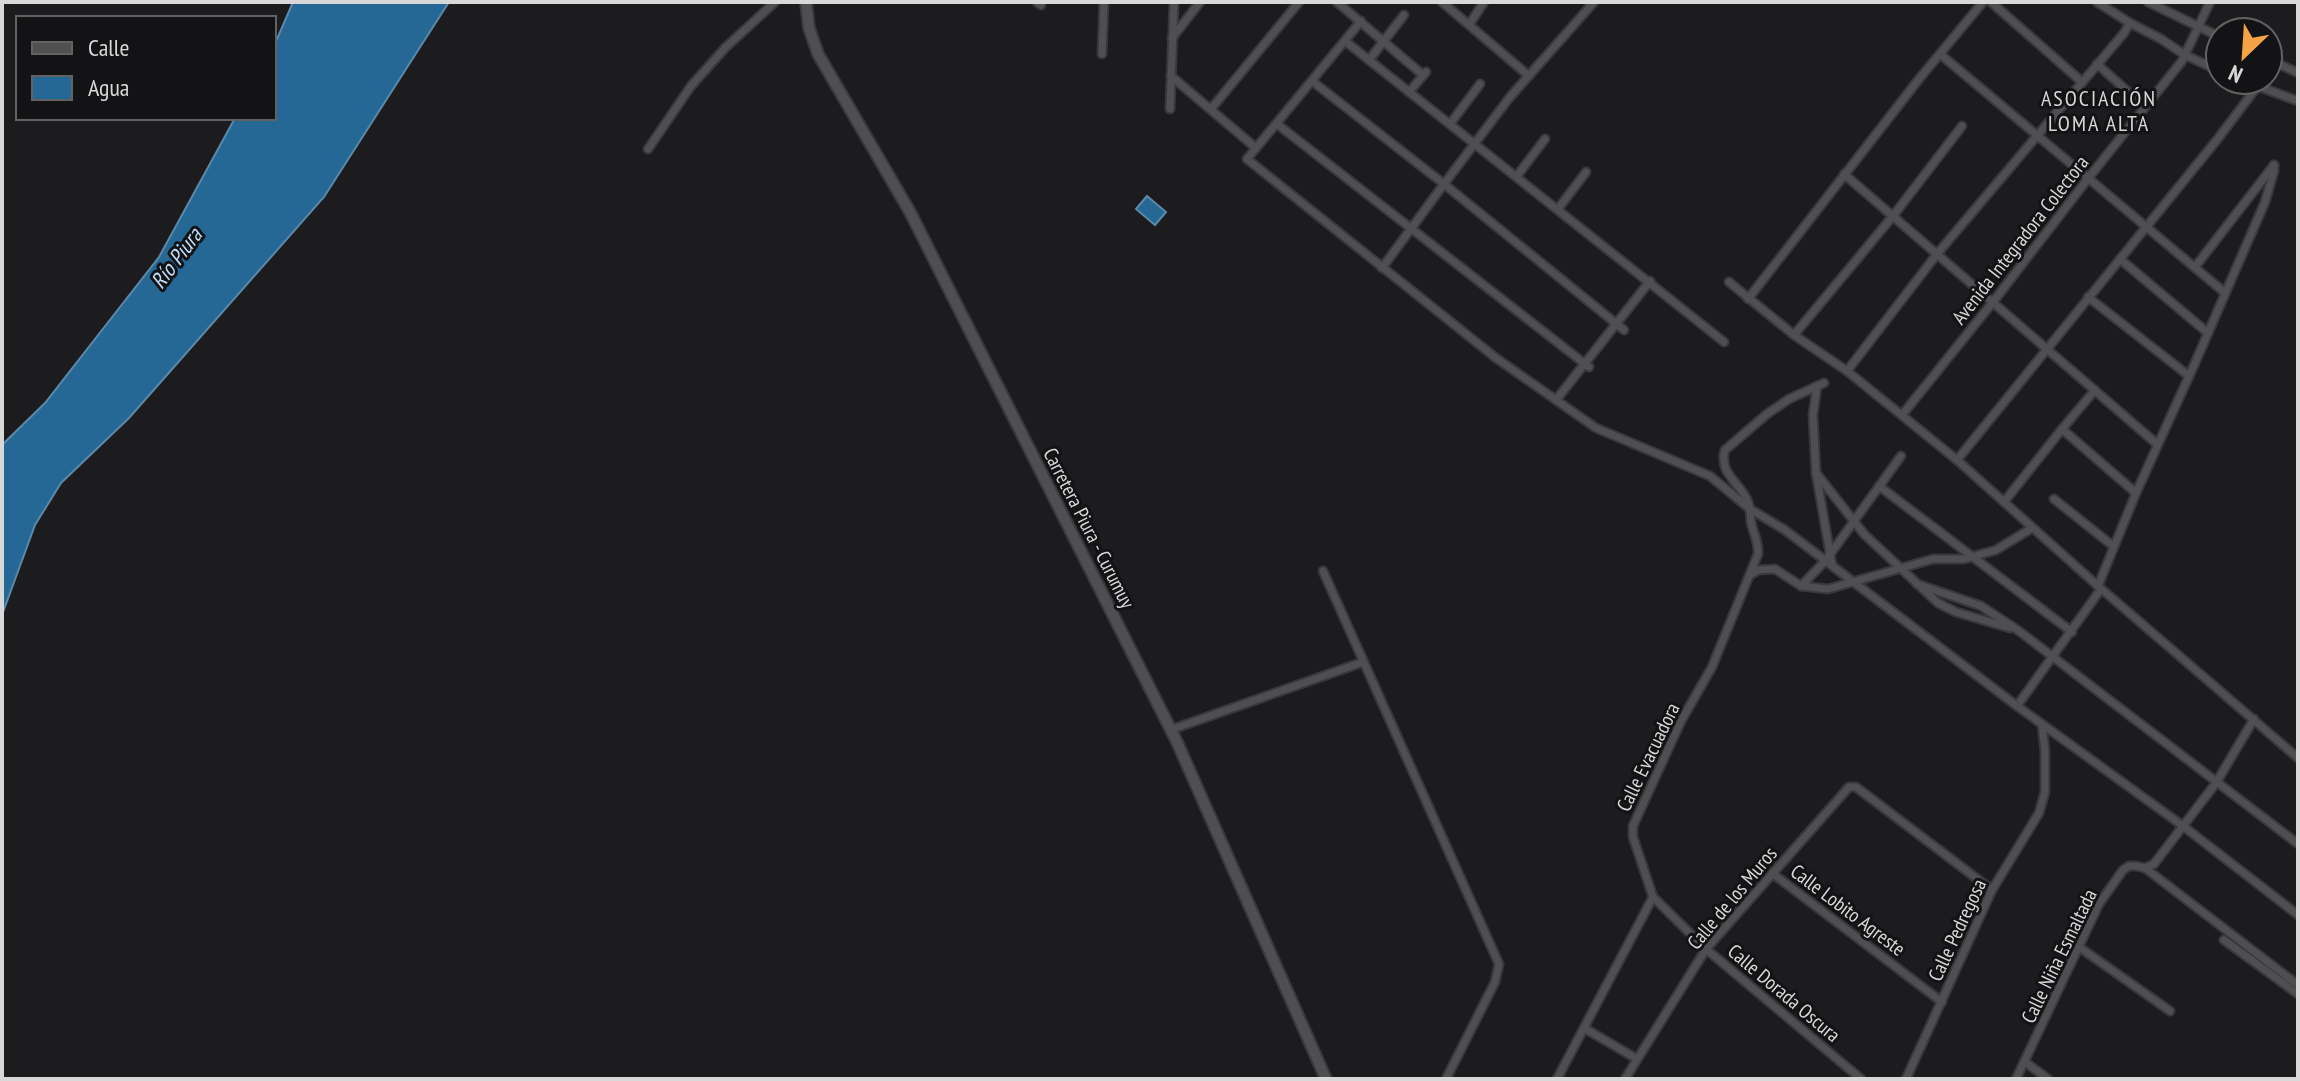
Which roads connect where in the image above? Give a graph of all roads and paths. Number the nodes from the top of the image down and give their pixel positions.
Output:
1 (775, 2) edge
2 (806, 2) edge
3 (1104, 2) edge
4 (1174, 2) edge
5 (1200, 2) edge
6 (1299, 2) edge
7 (1337, 2) edge
8 (1442, 2) edge
9 (1484, 2) edge
10 (1594, 2) edge
11 (1983, 2) edge
12 (1991, 2) edge
13 (2097, 2) edge
14 (2148, 2) edge
15 (2210, 2) edge
16 (1404, 15) dead end
17 (1361, 21) junction
18 (2130, 23) junction
19 (1469, 25) junction
20 (2198, 27) junction
21 (2204, 30) edge
22 (1172, 38) junction
23 (1345, 41) junction
24 (1383, 42) junction
25 (1102, 54) dead end
26 (1940, 54) junction
27 (2185, 55) junction
28 (1369, 60) junction
29 (2097, 64) junction
30 (2204, 64) edge
31 (1171, 76) junction
32 (1529, 76) junction
33 (1312, 81) junction
34 (2082, 82) junction
35 (1480, 84) dead end
36 (1409, 92) junction
37 (2250, 96) edge
38 (2144, 106) junction
39 (1170, 109) dead end
40 (1211, 109) junction
41 (1277, 124) junction
42 (1450, 124) junction
43 (1962, 126) dead end
44 (2037, 135) junction
45 (1545, 139) dead end
46 (1475, 144) junction
47 (1256, 148) junction
48 (648, 149) dead end
49 (1586, 172) dead end
50 (1844, 174) junction
51 (1517, 176) junction
52 (2088, 178) junction
53 (1444, 184) junction
54 (1558, 209) junction
55 (1893, 216) junction
56 (2147, 226) junction
57 (1411, 228) junction
58 (1937, 254) junction
59 (2120, 259) junction
60 (2195, 267) junction
61 (1382, 268) junction
62 (1650, 281) junction
63 (1729, 282) dead end
64 (2224, 292) junction
65 (2088, 297) junction
66 (1748, 299) junction
67 (1993, 302) junction
68 (1616, 324) junction
69 (1624, 330) dead end
70 (2208, 333) junction
71 (1794, 335) junction
72 (1724, 342) dead end
73 (2048, 348) junction
74 (1586, 365) junction
75 (1847, 371) junction
76 (2189, 376) junction
77 (2095, 390) junction
78 (1556, 400) junction
79 (1902, 415) junction
80 (2062, 429) junction
81 (2157, 444) junction
82 (1901, 456) dead end
83 (1957, 460) junction
84 (1816, 473) junction
85 (1879, 486) junction
86 (2136, 493) junction
87 (2054, 499) dead end
88 (2004, 502) junction
89 (1750, 509) junction
90 (1854, 521) junction
91 (2032, 528) junction
92 (2113, 546) junction
93 (1973, 557) junction
94 (1829, 560) junction
95 (1900, 568) junction
96 (1323, 571) dead end
97 (1748, 577) junction
98 (1853, 582) junction
99 (1917, 584) junction
100 (1801, 586) junction
101 (2099, 588) junction
102 (2019, 631) junction
103 (2072, 632) junction
104 (2052, 658) junction
105 (1363, 662) junction
106 (2017, 706) junction
107 (2254, 719) junction
108 (2042, 724) junction
109 (1170, 730) junction
110 (2298, 758) edge
111 (2216, 783) junction
112 (2183, 826) junction
113 (2298, 844) edge
114 (2145, 868) junction
115 (1772, 873) junction
116 (1992, 890) junction
117 (1653, 897) junction
118 (2298, 915) edge
119 (2224, 940) dead end
120 (2079, 947) junction
121 (1706, 949) junction
122 (2298, 985) edge
123 (2298, 994) edge
124 (1942, 1002) junction
125 (2170, 1011) dead end
126 (1584, 1028) junction
127 (1637, 1059) junction
128 (2025, 1062) junction
129 (1326, 1079) edge
130 (1446, 1079) edge
131 (1557, 1079) edge
132 (1625, 1079) edge
133 (1861, 1079) edge
134 (1906, 1079) edge
135 (2016, 1079) edge
136 (2048, 1079) edge

1 - 48 street
2 - 109 main road, Carretera Piura - Curumuy
3 - 25 street
4 - 22 street
5 - 22 street
6 - 40 street
7 - 17 street
8 - 19 street
9 - 19 street
10 - 32 street
11 - 26 street
12 - 34 street
13 - 18 street
14 - 20 street
15 - 20 street, Avenida Integradora Colectora
16 - 24 street
17 - 23 street
17 - 24 street
18 - 27 street
18 - 29 street
19 - 32 street
20 - 21 street
20 - 27 street, Avenida Integradora Colectora
22 - 31 street
23 - 28 street
23 - 33 street
24 - 28 street
24 - 36 street
26 - 44 street
26 - 50 street
27 - 30 street
27 - 38 street, Avenida Integradora Colectora
28 - 36 street
29 - 34 street
29 - 38 street
31 - 39 street
31 - 40 street
32 - 46 street
33 - 41 street
33 - 53 street
34 - 44 street
35 - 42 street
36 - 42 street
37 - 56 street
38 - 52 street, Avenida Integradora Colectora
40 - 47 street
41 - 47 street
41 - 57 street
42 - 46 street
43 - 55 street
44 - 52 street
44 - 58 street
45 - 51 street
46 - 51 street
46 - 53 street
47 - 61 street
49 - 54 street
50 - 55 street
50 - 66 street
51 - 54 street
52 - 56 street
52 - 67 street, Avenida Integradora Colectora
53 - 57 street
53 - 68 street
54 - 62 street
55 - 58 street
55 - 71 street
56 - 59 street
56 - 60 street
57 - 61 street
57 - 74 street
58 - 67 street
58 - 75 street
59 - 65 street
59 - 70 street
60 - 64 street
60 - 64 street
61 - 78 street
62 - 68 street
62 - 72 street
63 - 66 street
64 - 70 street
65 - 73 street
65 - 76 street
66 - 71 street
67 - 73 street
67 - 79 street, Avenida Integradora Colectora
68 - 69 street
68 - 74 street
70 - 76 street
71 - 75 street
73 - 77 street
73 - 83 street
74 - 78 street
75 - 79 street
76 - 81 street
77 - 80 street
77 - 81 street
78 - 89 street
79 - 83 street
80 - 86 street
80 - 88 street
81 - 86 street
82 - 85 street
83 - 88 street
84 - 89 street
84 - 90 street
84 - 94 street
85 - 90 street
85 - 93 street
86 - 92 street
87 - 92 street
88 - 91 street
89 - 94 street
89 - 97 street, Calle Evacuadora
90 - 94 street
90 - 95 street
91 - 93 street
91 - 101 street
92 - 101 street
93 - 95 street
93 - 103 street
94 - 98 street
94 - 100 street
95 - 98 street
95 - 99 street
96 - 105 street
97 - 100 street
97 - 117 street, Calle Evacuadora
98 - 100 street
98 - 106 street
99 - 102 street
99 - 102 street
101 - 103 street
101 - 107 street
102 - 104 street
103 - 104 street
104 - 106 street
104 - 111 street
105 - 109 street
105 - 130 street
106 - 108 street
107 - 110 street
107 - 111 street
108 - 112 street
108 - 116 street, Calle Pedregosa
109 - 129 main road, Carretera Piura - Curumuy
111 - 112 street
111 - 113 street
112 - 114 street
112 - 118 street
114 - 120 street, Calle Niña Esmaltada
114 - 122 street
115 - 116 street, Calle de los Muros
115 - 121 street, Calle de los Muros
115 - 124 street, Calle Lobito Agreste
116 - 124 street, Calle Pedregosa
117 - 121 street, Calle Dorada Oscura
117 - 126 street
119 - 123 street
120 - 125 street
120 - 128 street, Calle Niña Esmaltada
121 - 127 street, Calle de los Muros
121 - 133 street, Calle Dorada Oscura
124 - 134 street, Calle Pedregosa
126 - 127 street
126 - 131 street
127 - 132 street, Calle de los Muros
128 - 135 street, Calle Niña Esmaltada
128 - 136 street

